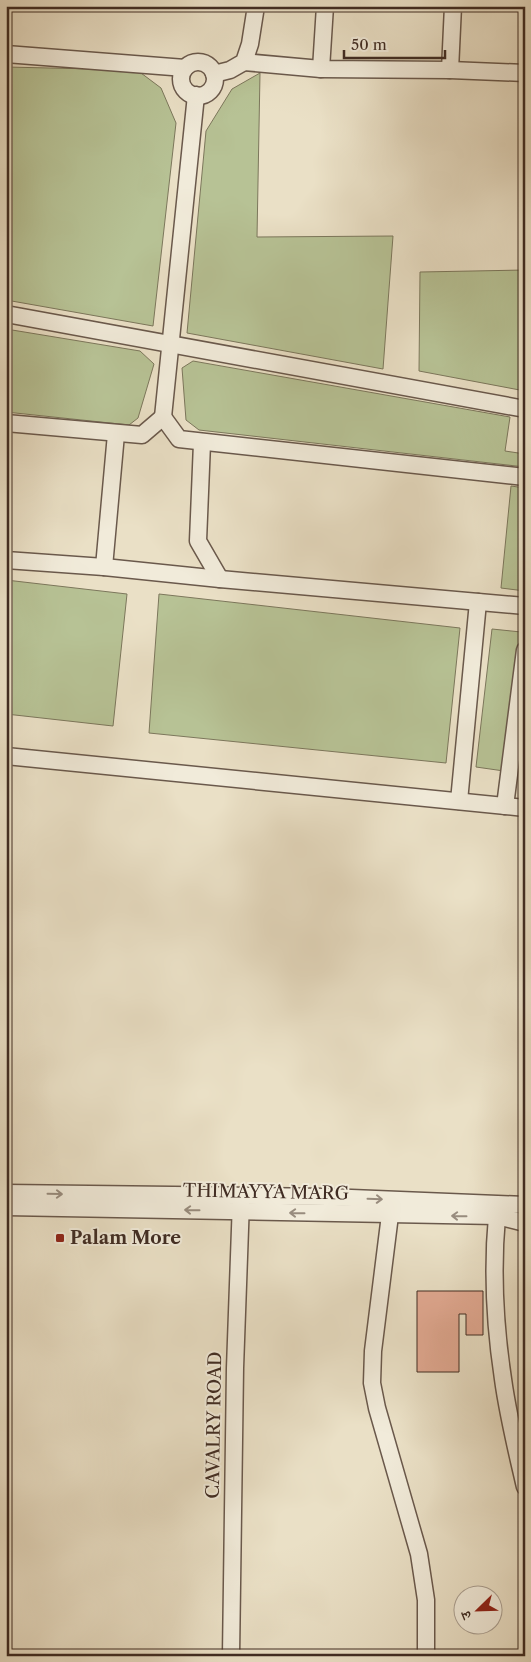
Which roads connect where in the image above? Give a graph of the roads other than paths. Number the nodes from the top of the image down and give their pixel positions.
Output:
1 (256, 6) edge
2 (325, 6) edge
3 (453, 6) edge
4 (6, 54) edge
5 (244, 62) junction
6 (185, 68) junction
7 (321, 69) junction
8 (450, 70) junction
9 (525, 73) edge
10 (214, 74) junction
11 (196, 95) junction
12 (6, 314) edge
13 (170, 343) junction
14 (525, 409) edge
15 (163, 417) junction
16 (6, 423) edge
17 (116, 434) junction
18 (202, 443) junction
19 (525, 477) edge
20 (6, 560) edge
21 (104, 567) junction
22 (220, 579) junction
23 (478, 602) junction
24 (525, 606) edge
25 (525, 650) edge
26 (6, 756) edge
27 (459, 801) junction
28 (505, 806) junction
29 (525, 808) edge
30 (6, 1193) edge
31 (328, 1197) junction
32 (241, 1203) junction
33 (525, 1204) edge
34 (6, 1207) edge
35 (328, 1214) junction
36 (390, 1215) junction
37 (497, 1216) junction
38 (525, 1223) edge
39 (525, 1487) edge
40 (231, 1656) edge
41 (426, 1656) edge

1 - 5 street
2 - 7 street
3 - 8 street
4 - 6 street
5 - 7 street
5 - 10 street
6 - 10 street
6 - 11 street
7 - 8 street
8 - 9 street
10 - 11 street
11 - 13 street
12 - 13 street
13 - 14 street
13 - 15 street
15 - 17 street
15 - 18 street
16 - 17 street
17 - 21 street
18 - 19 street
18 - 22 street
20 - 21 street
21 - 22 street
22 - 23 street
23 - 24 street
23 - 27 street
25 - 28 street
26 - 27 street
27 - 28 street
28 - 29 street
30 -> 32 street, THIMAYYA MARG
31 - 32 street, THIMAYYA MARG
31 -> 33 street, THIMAYYA MARG
31 - 35 street
32 -> 34 street, THIMAYYA MARG
35 -> 32 street, THIMAYYA MARG
32 - 40 street, CAVALRY ROAD
35 - 36 street, THIMAYYA MARG
37 -> 36 street, THIMAYYA MARG
36 - 41 street
37 - 38 street, THIMAYYA MARG
37 - 39 street

